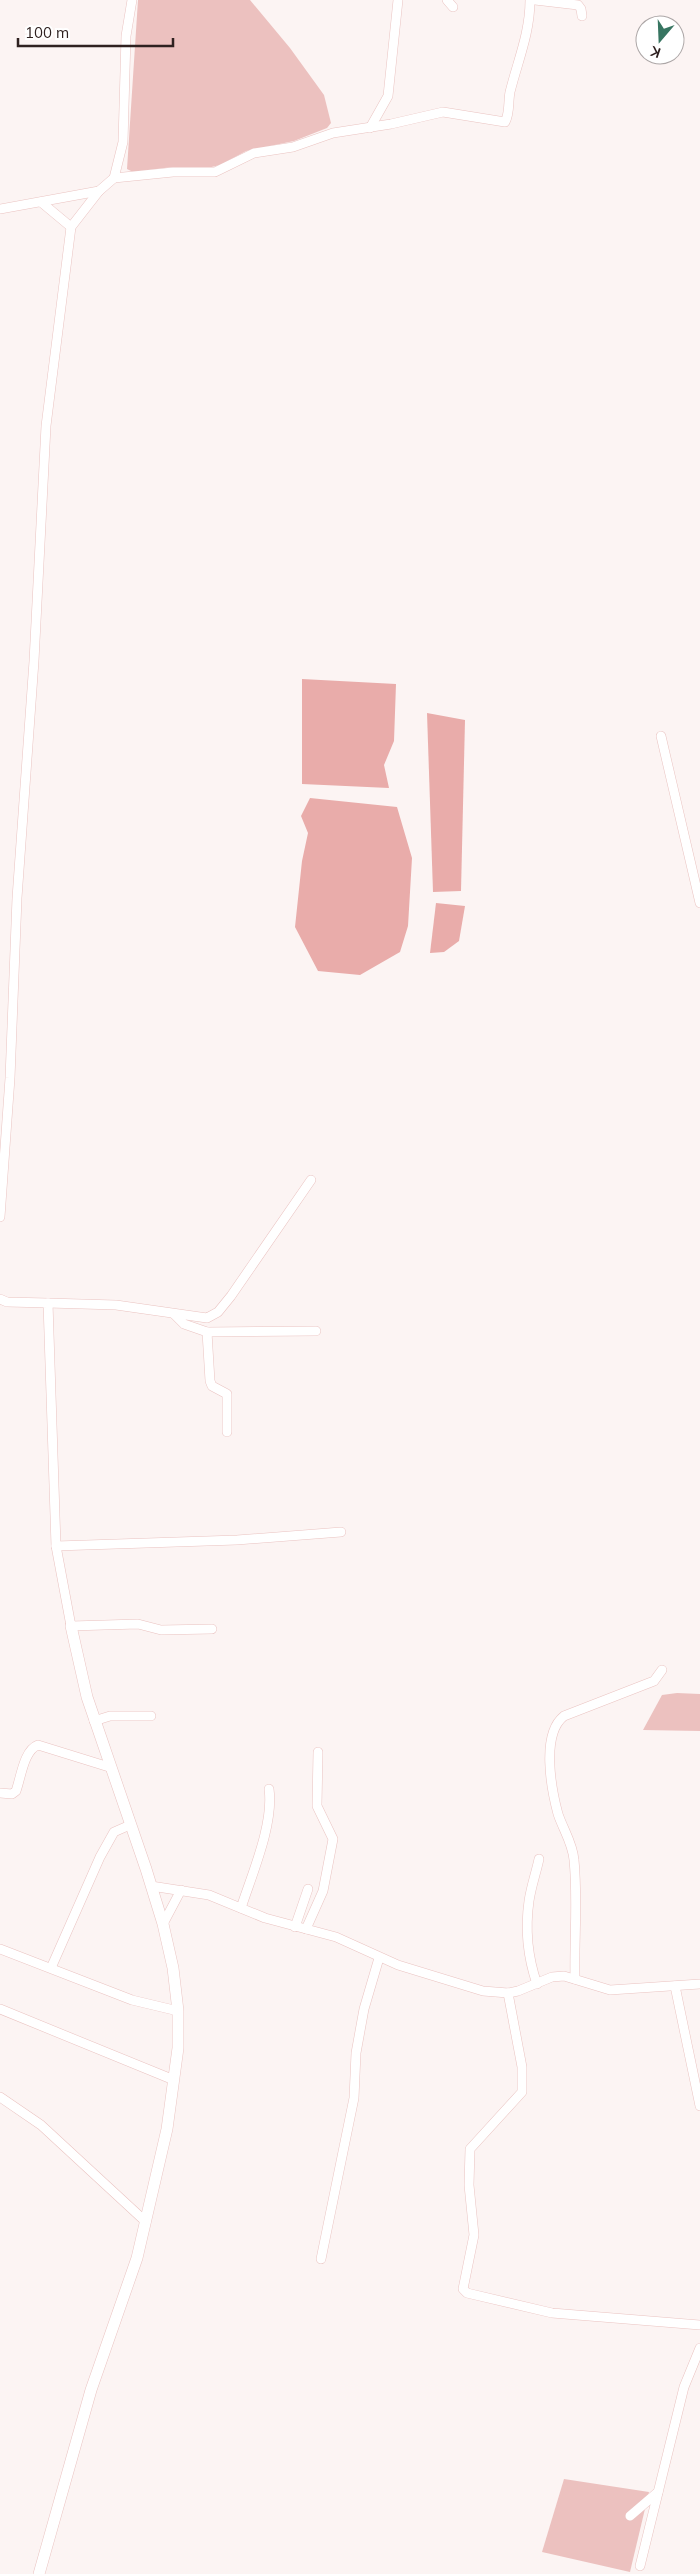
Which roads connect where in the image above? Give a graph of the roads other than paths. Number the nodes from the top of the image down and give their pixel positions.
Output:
1 (132, 0) edge
2 (398, 0) edge
3 (530, 0) edge
4 (536, 0) edge
5 (582, 16) dead end
6 (370, 128) junction
7 (114, 178) junction
8 (99, 191) junction
9 (42, 202) junction
10 (0, 209) edge
11 (71, 227) junction
12 (661, 736) dead end
13 (700, 903) edge
14 (311, 1180) dead end
15 (0, 1217) edge
16 (0, 1299) edge
17 (48, 1303) junction
18 (174, 1314) junction
19 (316, 1331) dead end
20 (207, 1332) junction
21 (227, 1432) dead end
22 (341, 1532) dead end
23 (56, 1546) junction
24 (71, 1626) junction
25 (212, 1629) dead end
26 (662, 1670) dead end
27 (150, 1716) dead end
28 (94, 1721) junction
29 (318, 1752) dead end
30 (109, 1767) junction
31 (269, 1788) dead end
32 (0, 1793) edge
33 (130, 1825) junction
34 (539, 1859) dead end
35 (151, 1886) junction
36 (308, 1889) dead end
37 (181, 1890) junction
38 (241, 1908) junction
39 (163, 1924) junction
40 (295, 1927) junction
41 (306, 1929) junction
42 (0, 1949) edge
43 (379, 1958) junction
44 (51, 1968) junction
45 (575, 1978) junction
46 (537, 1984) junction
47 (700, 1984) edge
48 (675, 1986) junction
49 (508, 1993) junction
50 (0, 2010) edge
51 (178, 2010) junction
52 (174, 2080) junction
53 (0, 2097) edge
54 (700, 2106) edge
55 (146, 2222) junction
56 (321, 2259) dead end
57 (700, 2325) edge
58 (700, 2348) edge
59 (658, 2492) junction
60 (630, 2516) dead end
61 (640, 2566) dead end
62 (39, 2574) edge

1 - 7 street
2 - 6 street
3 - 6 street
4 - 5 street
6 - 7 street
7 - 8 street
8 - 9 street
8 - 11 street
9 - 10 street
9 - 11 street
11 - 15 street
12 - 13 street
14 - 18 street
16 - 17 street
17 - 18 street
17 - 23 street
18 - 20 street
19 - 20 street
20 - 21 street
22 - 23 street
23 - 24 street
24 - 25 street
24 - 28 street
26 - 45 street
27 - 28 street
28 - 30 street
29 - 41 street
30 - 32 street
30 - 33 street
31 - 38 street
33 - 35 street
33 - 44 street
34 - 46 street
35 - 37 street
35 - 39 street
36 - 40 street
37 - 38 street
37 - 39 street
38 - 40 street
39 - 51 street
40 - 41 street
41 - 43 street
42 - 44 street
43 - 49 street
43 - 56 street
44 - 51 street
45 - 46 street
45 - 48 street
46 - 49 street
47 - 48 street
48 - 54 street
49 - 57 street
50 - 52 street
51 - 52 street
52 - 55 street
53 - 55 street
55 - 62 street
58 - 59 street
59 - 60 street
59 - 61 street

